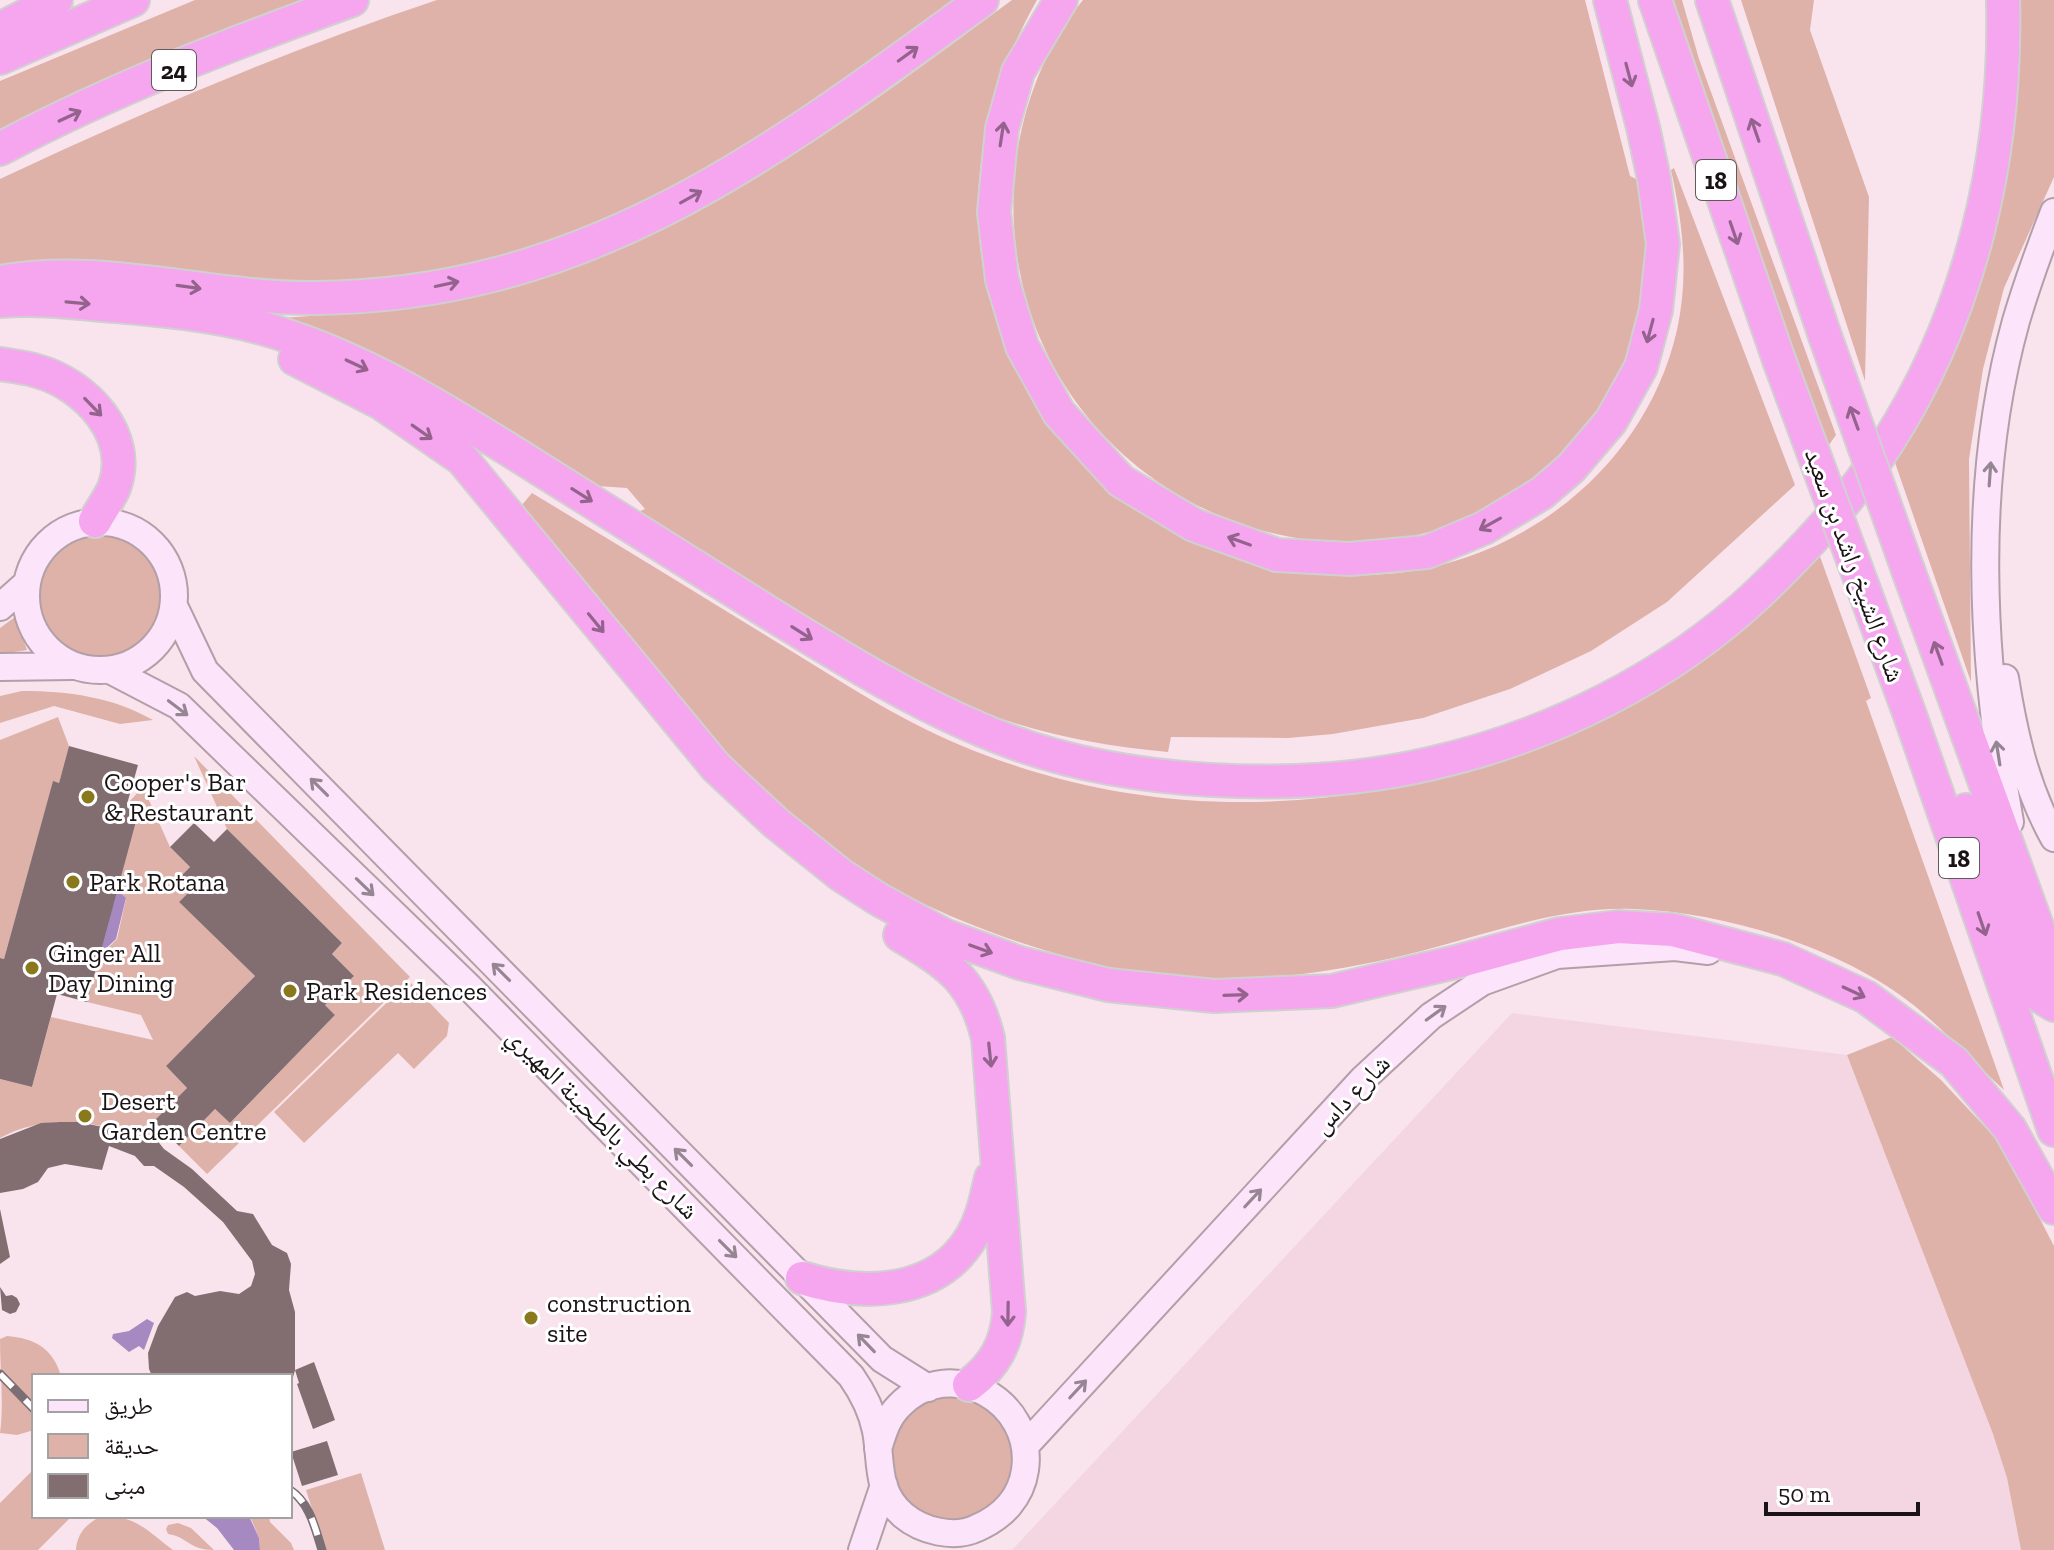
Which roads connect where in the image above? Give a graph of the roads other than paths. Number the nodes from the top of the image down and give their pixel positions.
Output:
1 (56, 0) edge
2 (133, 0) edge
3 (352, 0) edge
4 (982, 0) edge
5 (1061, 0) edge
6 (1610, 0) edge
7 (1655, 0) edge
8 (1712, 0) edge
9 (2003, 0) edge
10 (0, 29) edge
11 (0, 58) edge
12 (0, 149) edge
13 (2054, 212) edge
14 (0, 282) edge
15 (0, 301) edge
16 (148, 309) junction
17 (0, 364) edge
18 (95, 521) junction
19 (1987, 552) junction
20 (26, 584) junction
21 (174, 606) junction
22 (0, 607) edge
23 (73, 666) junction
24 (0, 667) edge
25 (110, 670) junction
26 (643, 681) junction
27 (1911, 718) junction
28 (2054, 838) edge
29 (2022, 885) junction
30 (1783, 959) junction
31 (2054, 973) edge
32 (2054, 1005) edge
33 (2054, 1130) edge
34 (997, 1151) junction
35 (2054, 1208) edge
36 (802, 1278) junction
37 (969, 1385) junction
38 (928, 1388) junction
39 (1025, 1446) junction
40 (878, 1449) junction
41 (884, 1485) junction
42 (956, 1532) junction
43 (862, 1550) edge
44 (934, 1550) edge

1 - 10 highway
2 - 11 highway
12 -> 3 highway, 24
14 -> 4 highway
6 -> 5 highway
7 -> 27 highway, شارع الشيخ راشد بن سعيد / 18, bridge
29 -> 8 highway, شارع الشيخ راشد بن سعيد / 18, bridge
16 -> 9 highway
19 -> 13 street
15 -> 16 highway
16 -> 26 highway
17 -> 18 highway
18 - 20 street
18 - 21 street
19 - 28 street
29 -> 19 street
20 - 22 street
20 - 23 street
21 - 25 street
36 -> 21 street, شارع بطي بالطحينة المهيري
23 - 24 street
23 - 25 street
25 -> 40 street, شارع بطي بالطحينة المهيري
26 -> 30 highway
26 -> 34 highway
27 - 32 highway
27 -> 33 highway, شارع الشيخ راشد بن سعيد / 18
29 - 31 highway, شارع الشيخ راشد بن سعيد / 18
30 -> 35 highway
39 -> 30 street, شارع داس
34 - 36 highway
34 -> 37 highway
38 -> 36 street, شارع بطي بالطحينة المهيري
37 - 38 street
37 - 39 street
38 - 40 street
39 - 42 street
40 - 41 street
41 - 42 street
41 - 43 street
42 - 44 street

